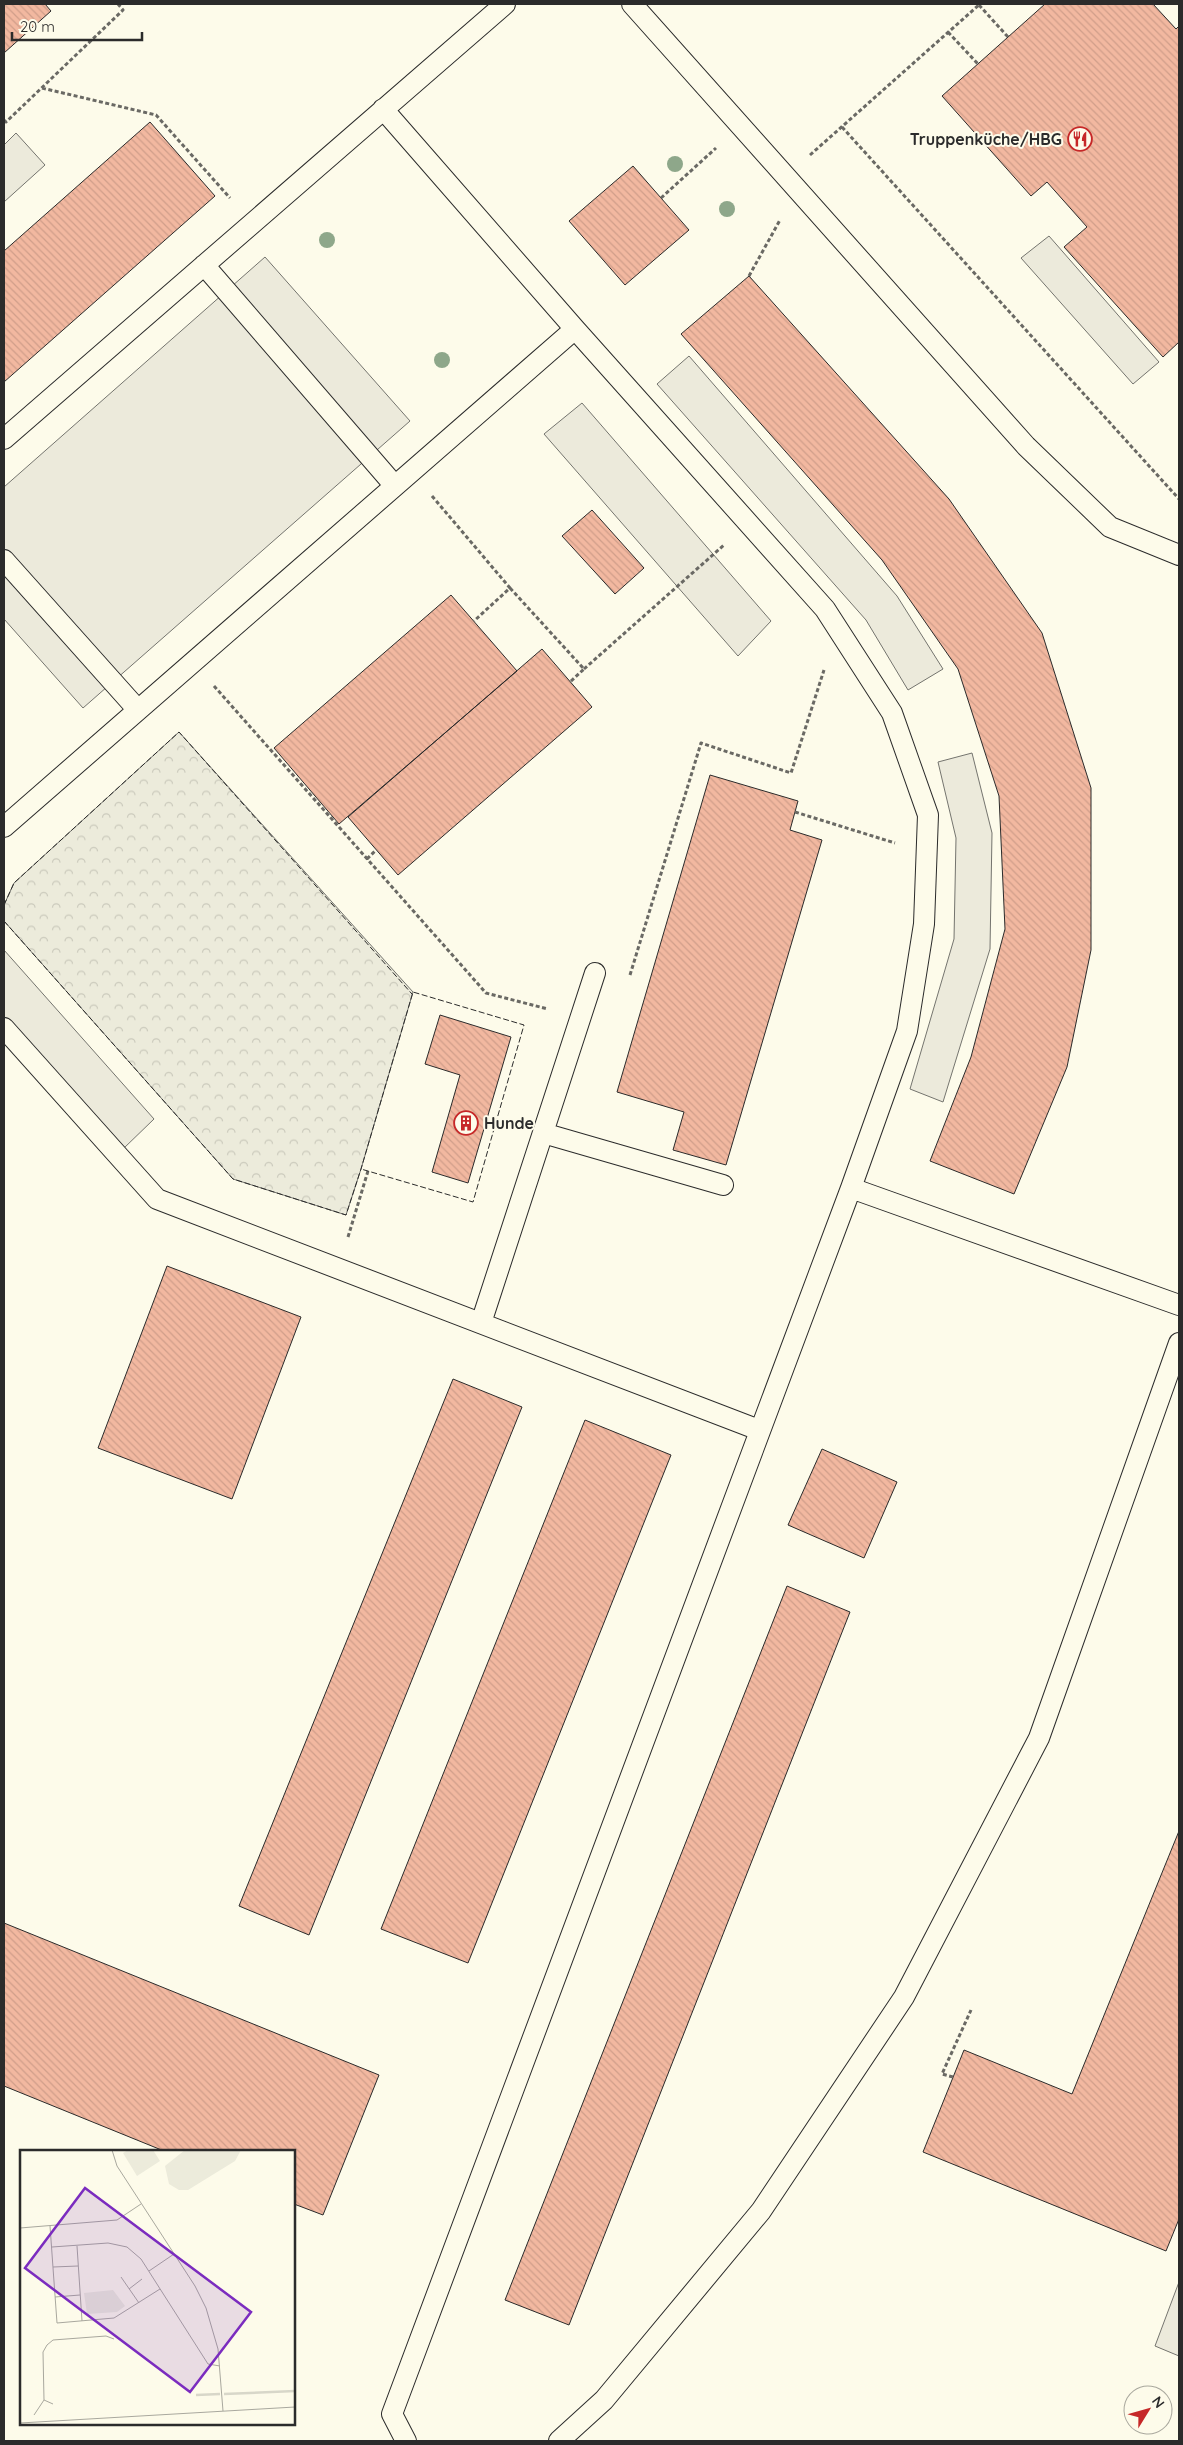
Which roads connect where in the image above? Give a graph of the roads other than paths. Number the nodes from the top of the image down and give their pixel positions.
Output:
1 (505, 4) edge
2 (632, 4) edge
3 (383, 109) junction
4 (204, 265) junction
5 (575, 330) junction
6 (4, 439) edge
7 (395, 486) junction
8 (1179, 555) edge
9 (4, 560) edge
10 (138, 710) junction
11 (4, 827) edge
12 (595, 973) road end
13 (4, 1028) edge
14 (543, 1133) junction
15 (723, 1185) dead end
16 (851, 1188) junction
17 (1179, 1305) edge
18 (481, 1323) junction
19 (1179, 1342) edge
20 (759, 1430) junction
21 (406, 2441) edge
22 (560, 2441) edge

1 - 3 lane
2 - 8 lane
3 - 4 lane
3 - 5 lane
4 - 6 lane
4 - 7 lane
5 - 7 lane
5 - 16 lane
7 - 10 lane
9 - 10 lane
10 - 11 lane
12 - 14 lane
13 - 18 lane
14 - 15 lane
14 - 18 lane
16 - 17 lane
16 - 20 lane
18 - 20 lane
19 - 22 lane
20 - 21 lane

